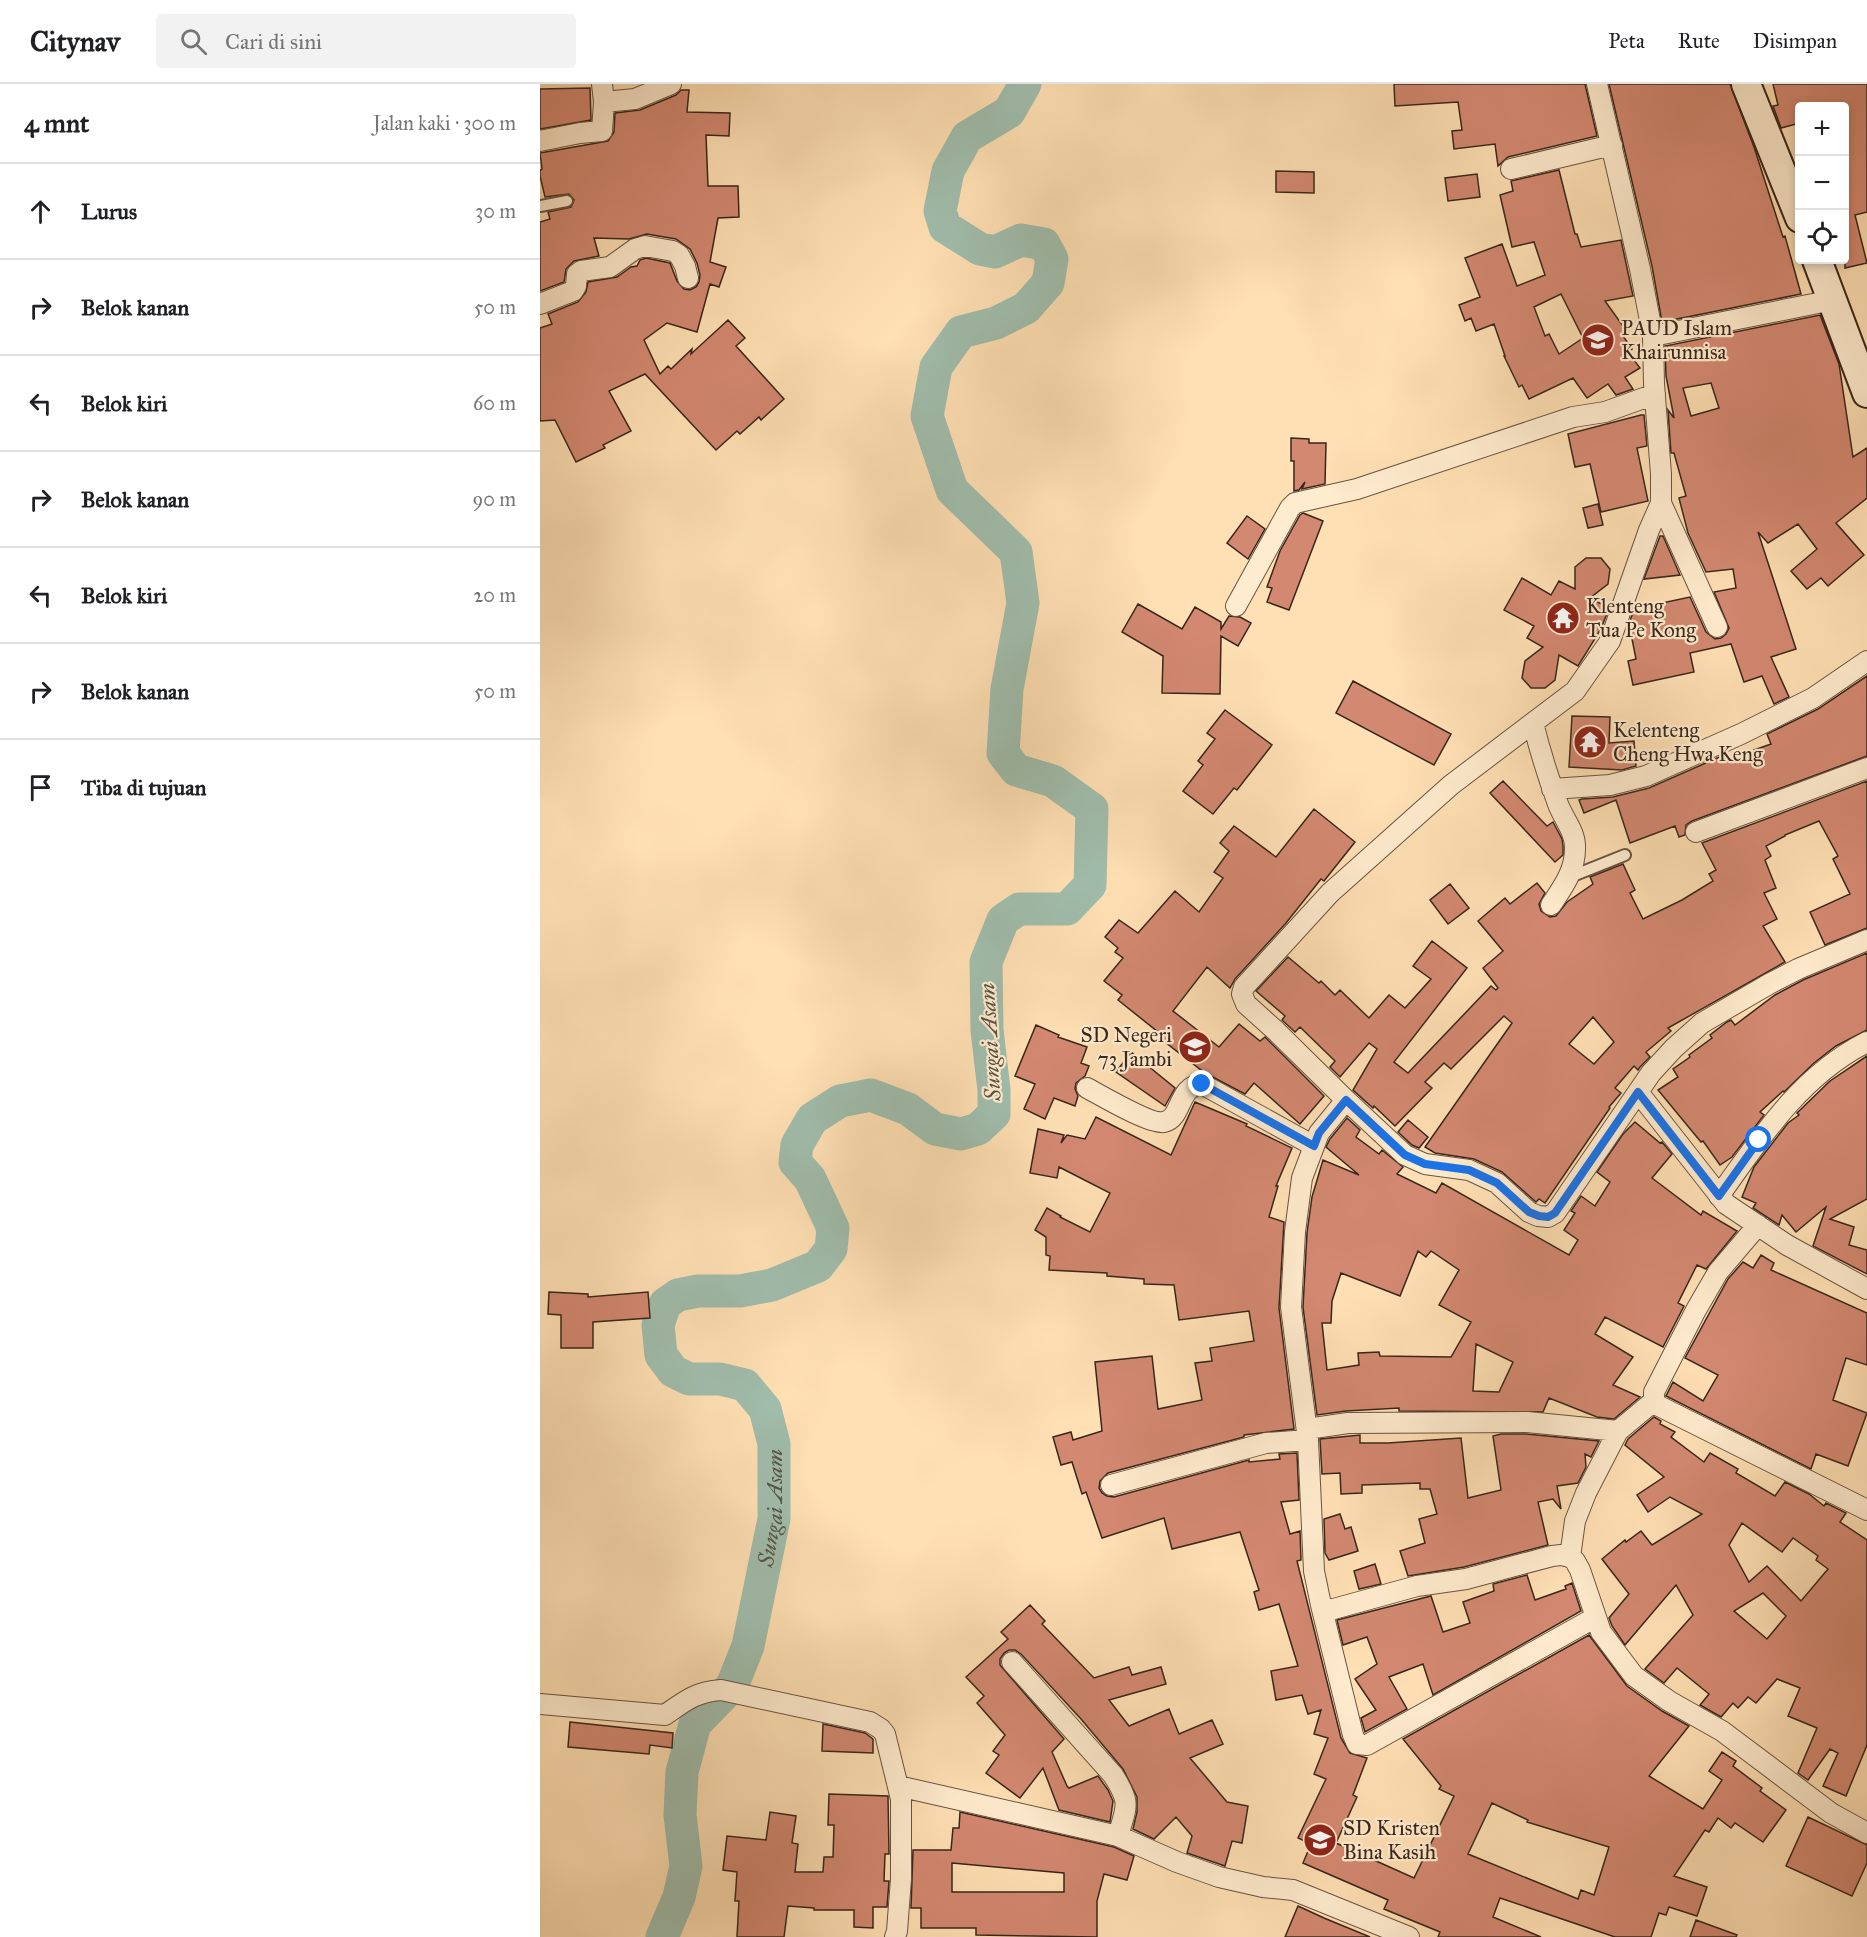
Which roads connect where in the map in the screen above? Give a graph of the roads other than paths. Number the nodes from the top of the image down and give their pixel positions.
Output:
1 (670, 84) edge
2 (1597, 84) edge
3 (1746, 84) edge
4 (603, 93) edge
5 (540, 141) edge
6 (1612, 145) junction
7 (1511, 169) dead end
8 (567, 201) dead end
9 (540, 206) edge
10 (1797, 210) edge
11 (1819, 264) edge
12 (688, 278) dead end
13 (1833, 300) junction
14 (540, 304) edge
15 (1653, 336) junction
16 (1860, 354) edge
17 (1867, 393) edge
18 (1655, 394) junction
19 (1661, 503) junction
20 (1236, 606) dead end
21 (1717, 627) dead end
22 (1867, 661) edge
23 (1533, 723) junction
24 (1867, 768) edge
25 (1552, 789) junction
26 (1696, 832) dead end
27 (1625, 855) dead end
28 (1570, 877) junction
29 (1551, 905) dead end
30 (1867, 940) edge
31 (1867, 1042) edge
32 (1088, 1088) dead end
33 (1638, 1092) junction
34 (1346, 1100) junction
35 (1314, 1146) junction
36 (1719, 1196) junction
37 (1758, 1225) junction
38 (1867, 1289) edge
39 (1654, 1401) junction
40 (1618, 1431) junction
41 (1308, 1435) junction
42 (1111, 1485) dead end
43 (1867, 1510) edge
44 (1570, 1557) junction
45 (1321, 1605) junction
46 (1596, 1617) junction
47 (1012, 1662) dead end
48 (540, 1704) edge
49 (898, 1786) junction
50 (1867, 1833) edge
51 (1118, 1836) junction
52 (895, 1937) edge
53 (1409, 1937) edge

1 - 4 street
2 - 6 street
3 - 10 street
4 - 5 street
6 - 7 street
6 - 15 street
8 - 9 lane
11 - 13 street
12 - 14 street
13 - 15 street
13 - 16 street
15 - 18 street
16 - 17 street
18 - 19 street
18 - 20 street
19 - 21 street
19 - 23 street
22 - 25 street
23 - 25 street
23 - 34 street
24 - 26 street
25 - 28 street
27 - 28 lane
28 - 29 street
30 - 33 street
31 - 36 street
32 - 35 street
33 - 34 street
33 - 36 street
34 - 35 street
35 - 41 street
36 - 37 street
37 - 38 street
37 - 39 street
39 - 40 street
39 - 43 street
40 - 41 street
40 - 44 street
41 - 42 street
41 - 45 street
44 - 45 street
44 - 46 street
45 - 46 street
46 - 50 street
47 - 51 street
48 - 49 street
49 - 51 street
49 - 52 street
51 - 53 street

